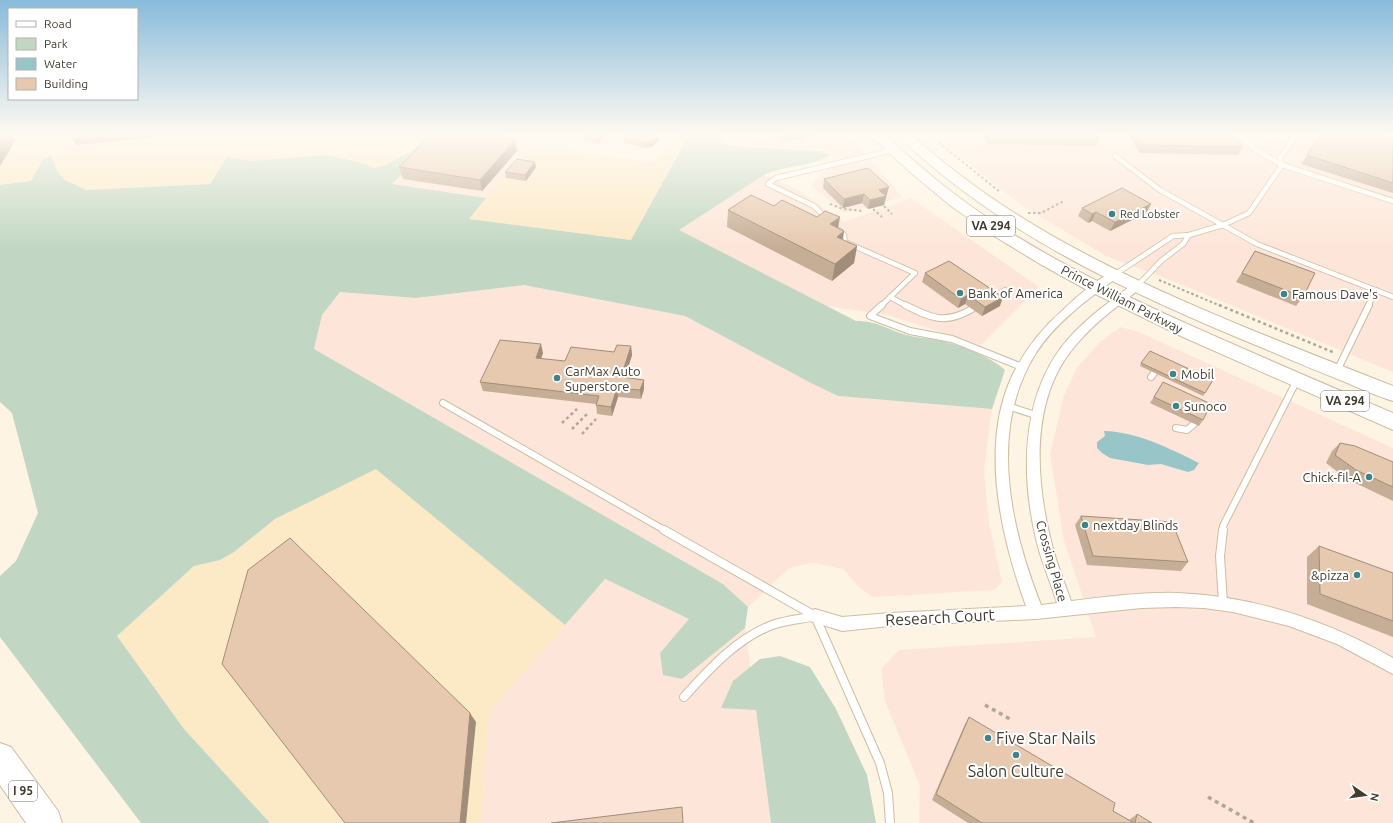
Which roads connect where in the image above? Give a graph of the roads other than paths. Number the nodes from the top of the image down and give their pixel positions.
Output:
1 (804, 171) edge
2 (919, 171) edge
3 (946, 171) edge
4 (1135, 171) edge
5 (1278, 171) edge
6 (1302, 171) edge
7 (1393, 201) edge
8 (1222, 225) junction
9 (1189, 235) junction
10 (1114, 275) junction
11 (1136, 286) junction
12 (1096, 288) junction
13 (1005, 290) dead end
14 (1376, 290) junction
15 (890, 297) junction
16 (1393, 297) edge
17 (989, 299) edge
18 (1119, 300) junction
19 (972, 309) edge
20 (1022, 367) junction
21 (1337, 371) junction
22 (1298, 380) junction
23 (1393, 394) edge
24 (443, 403) dead end
25 (1008, 406) junction
26 (1038, 416) junction
27 (1393, 422) edge
28 (1194, 424) edge
29 (1176, 428) dead end
30 (1223, 603) junction
31 (1066, 608) junction
32 (1036, 612) junction
33 (815, 616) junction
34 (1393, 666) edge
35 (684, 697) dead end
36 (0, 758) edge
37 (46, 823) edge
38 (890, 823) edge

1 - 15 lane
2 - 12 highway, Prince William Parkway / VA 294
3 - 10 highway, Prince William Parkway / VA 294
4 - 8 lane
5 - 8 lane
6 - 7 lane
8 - 9 lane
8 - 14 lane
9 - 10 lane
9 - 11 lane
10 - 11 highway, Prince William Parkway / VA 294
10 - 12 street
11 - 18 street, Crossing Place
11 - 21 highway, Prince William Parkway / VA 294
12 - 18 highway, Prince William Parkway / VA 294
12 - 20 street
13 - 17 lane
14 - 16 lane
14 - 21 lane
15 - 19 lane
15 - 20 lane
18 - 22 highway, Prince William Parkway / VA 294
18 - 26 street, Crossing Place
20 - 25 street
21 - 23 highway, Prince William Parkway / VA 294
22 - 27 highway, Prince William Parkway / VA 294
22 - 30 lane
24 - 33 lane
25 - 26 lane
25 - 32 street
26 - 31 street, Crossing Place
28 - 29 lane
30 - 31 street, Crossing Place
30 - 34 street, Crossing Place
31 - 32 street, Research Court
32 - 33 street, Research Court
33 - 35 lane
33 - 38 lane
36 - 37 highway, I 95

